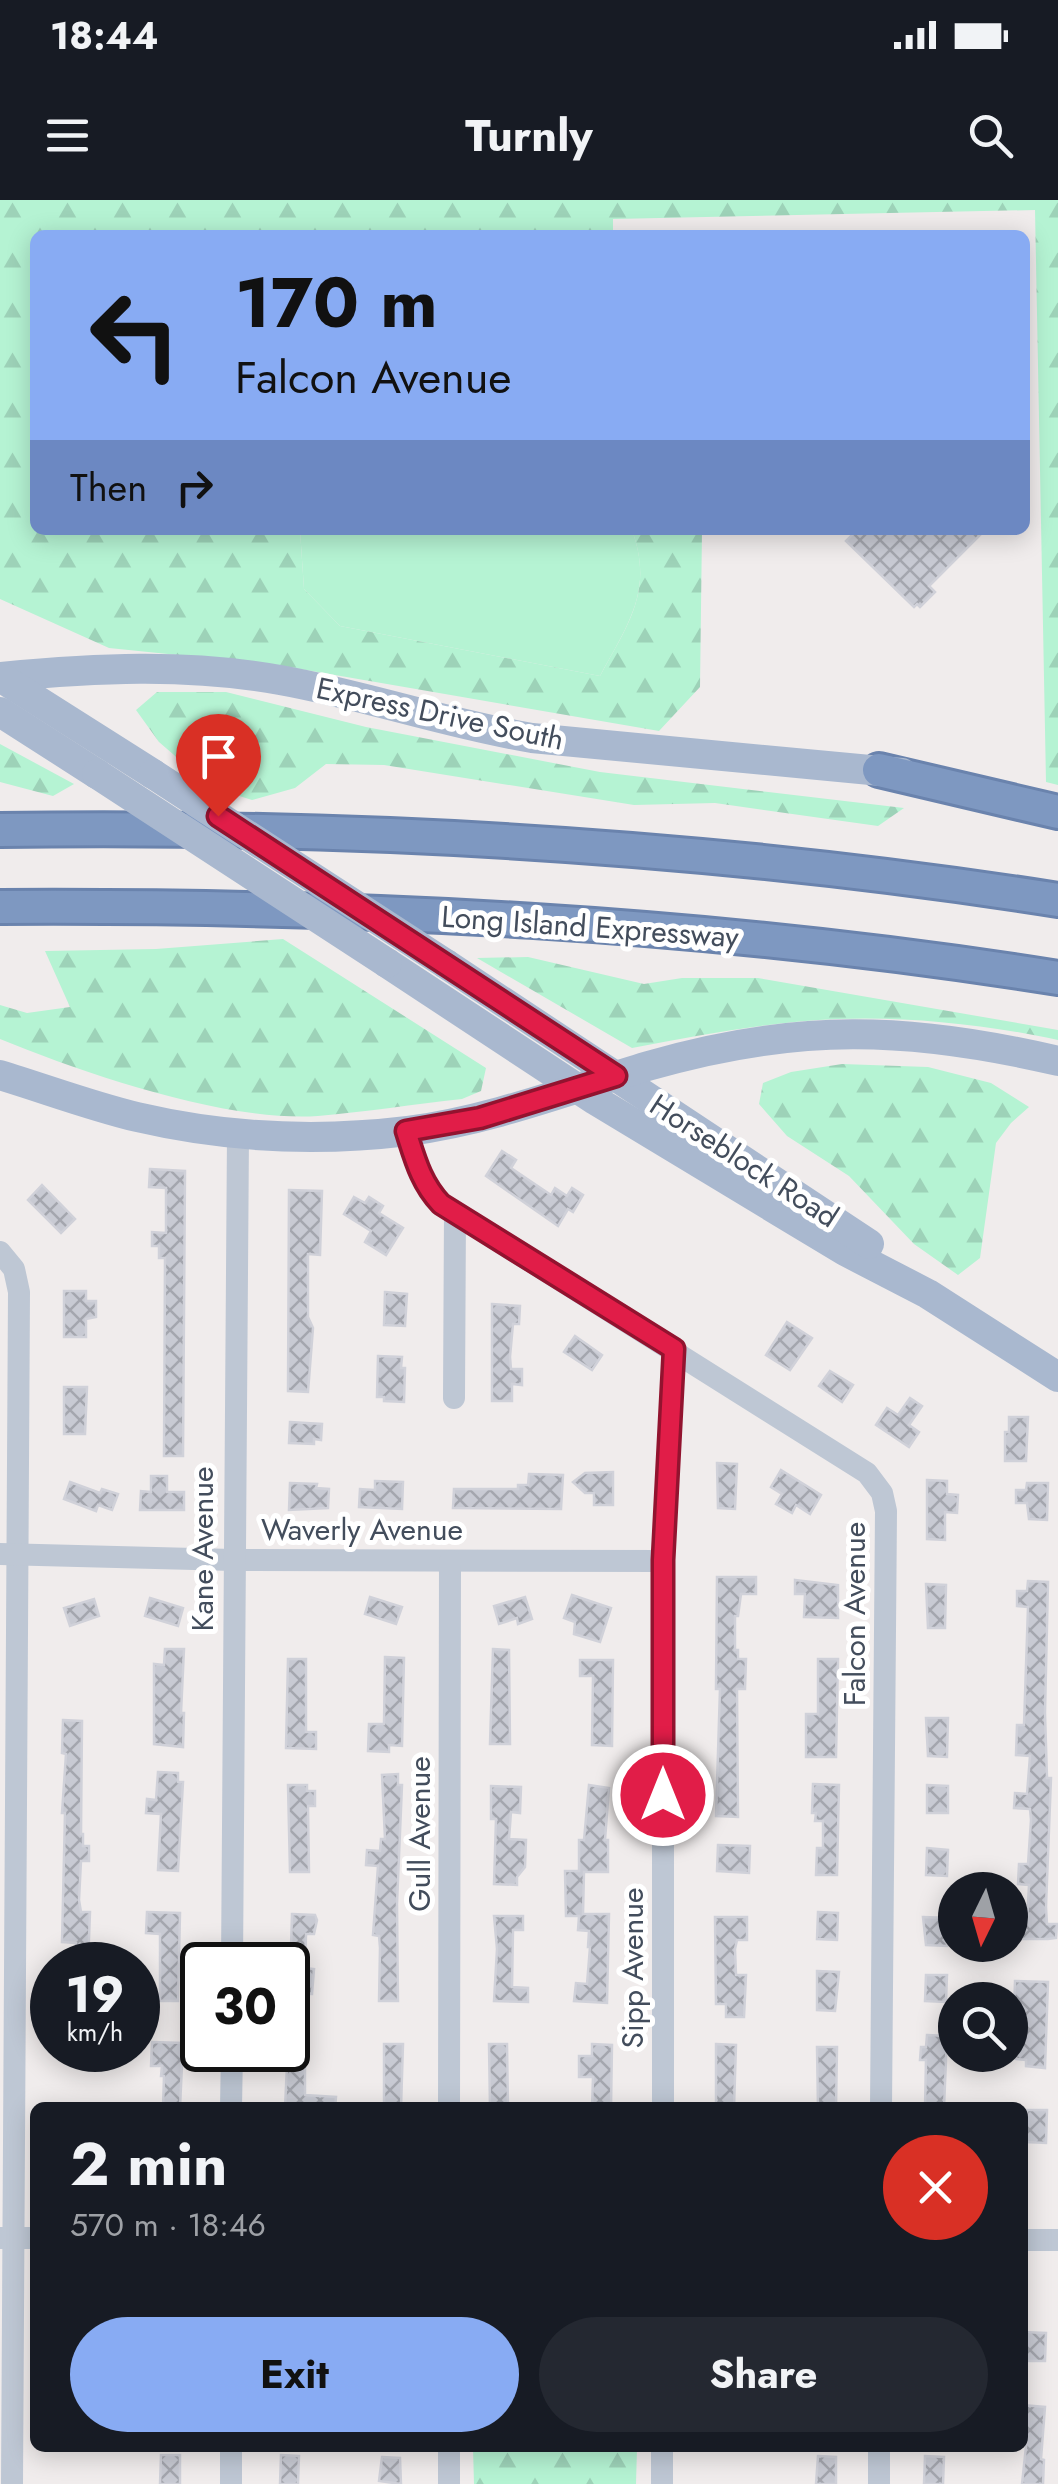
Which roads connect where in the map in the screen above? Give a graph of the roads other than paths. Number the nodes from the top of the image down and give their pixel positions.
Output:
1 (0, 677) edge
2 (0, 712) edge
3 (879, 770) junction
4 (1058, 796) edge
5 (1058, 812) edge
6 (0, 830) edge
7 (1058, 900) edge
8 (0, 908) edge
9 (1058, 978) edge
10 (688, 1056) junction
11 (1058, 1061) edge
12 (0, 1075) edge
13 (616, 1076) junction
14 (580, 1088) junction
15 (680, 1117) junction
16 (406, 1131) junction
17 (238, 1134) junction
18 (455, 1214) junction
19 (0, 1252) edge
20 (928, 1294) junction
21 (674, 1349) junction
22 (1058, 1377) edge
23 (454, 1398) dead end
24 (10, 1554) edge
25 (233, 1560) junction
26 (663, 1560) junction
27 (450, 1561) junction
28 (232, 1942) edge
29 (232, 2072) edge
30 (232, 2102) edge
31 (449, 2102) edge
32 (663, 2102) edge
33 (881, 2102) edge
34 (16, 2238) edge
35 (1028, 2240) edge
36 (1058, 2240) edge
37 (231, 2452) edge
38 (448, 2452) edge
39 (662, 2452) edge
40 (879, 2452) edge
41 (12, 2484) edge
42 (231, 2484) edge
43 (448, 2484) edge
44 (662, 2484) edge
45 (879, 2484) edge

1 - 3 main road, Express Drive South
1 - 13 main road, Horseblock Road, bridge
2 - 14 main road, Horseblock Road, bridge
3 - 4 main road, Express Drive South
3 - 5 highway
6 - 7 highway
8 - 9 highway, Long Island Expressway
10 - 11 main road
10 - 13 main road
10 - 15 main road
12 - 17 main road
13 - 14 main road
13 - 15 main road, Horseblock Road
14 - 16 main road
14 - 20 main road, Horseblock Road
15 - 20 main road, Horseblock Road
16 - 17 main road
16 - 18 street, Falcon Avenue
17 - 25 street, Kane Avenue
18 - 21 street, Falcon Avenue
18 - 23 street
19 - 24 street
20 - 22 main road, Horseblock Road
21 - 26 street, Sipp Avenue
21 - 33 street, Falcon Avenue
24 - 25 street, Waverly Avenue
24 - 34 street
25 - 27 street, Waverly Avenue
25 - 28 street, Kane Avenue
26 - 27 street, Waverly Avenue
26 - 32 street, Sipp Avenue
27 - 31 street, Gull Avenue
29 - 30 street
34 - 41 street
35 - 36 street
37 - 42 street
38 - 43 street
39 - 44 street
40 - 45 street

